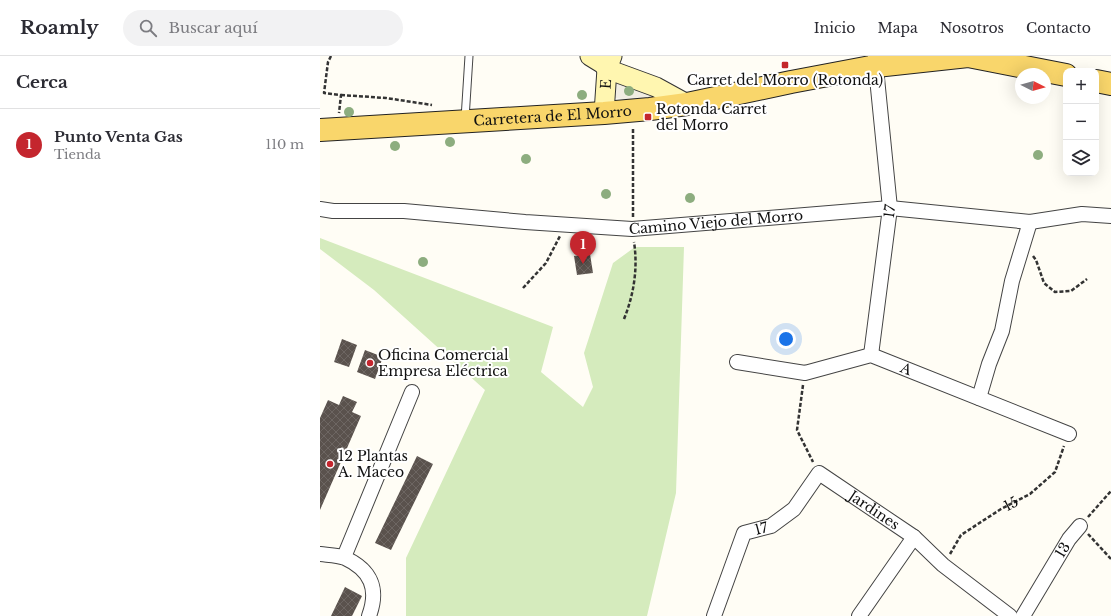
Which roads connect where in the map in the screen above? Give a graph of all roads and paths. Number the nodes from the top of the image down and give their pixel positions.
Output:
1 (331, 56) edge
2 (468, 56) edge
3 (590, 56) edge
4 (968, 56) edge
5 (875, 61) edge
6 (610, 63) edge
7 (1063, 74) edge
8 (1099, 82) edge
9 (1111, 84) edge
10 (341, 95) junction
11 (687, 104) junction
12 (432, 105) dead end
13 (604, 113) junction
14 (465, 122) junction
15 (328, 130) edge
16 (890, 208) junction
17 (320, 209) edge
18 (1111, 216) edge
19 (1030, 222) junction
20 (565, 225) junction
21 (1032, 254) dead end
22 (1087, 279) dead end
23 (523, 288) dead end
24 (871, 355) junction
25 (737, 362) dead end
26 (805, 373) junction
27 (412, 392) dead end
28 (979, 398) junction
29 (1068, 434) joint
30 (818, 473) junction
31 (1111, 491) edge
32 (1080, 526) junction
33 (914, 537) junction
34 (320, 554) edge
35 (344, 557) junction
36 (1111, 559) edge
37 (943, 565) junction
38 (369, 616) edge
39 (714, 616) edge
40 (859, 616) edge
41 (1010, 616) edge
42 (1023, 616) edge

1 - 10 path
2 - 14 lane
3 - 6 street
4 - 5 main road, Carretera de El Morro
4 - 7 main road, Carretera de El Morro
5 - 11 main road, Carretera de El Morro
5 - 16 street, 17
6 - 11 street
6 - 13 street, E
8 - 9 main road
10 - 12 path
10 - 15 path
11 - 13 main road, Carretera de El Morro
13 - 14 main road, Carretera de El Morro
14 - 15 main road, Carretera de El Morro
16 - 19 street, Camino Viejo del Morro
16 - 20 street, Camino Viejo del Morro
16 - 24 street, 17
17 - 20 street, Camino Viejo del Morro
18 - 19 street, Camino Viejo del Morro
19 - 28 street
20 - 23 path
21 - 22 path
24 - 26 street
24 - 28 street, A
25 - 26 street
26 - 30 path
27 - 35 street
28 - 29 street, A
29 - 37 path, 15
30 - 33 street, Jardines
30 - 39 street, 17
31 - 32 path
32 - 36 path
32 - 42 street, 13
33 - 37 street, Jardines
33 - 40 street
34 - 35 street
35 - 38 street
37 - 41 street, Jardines

